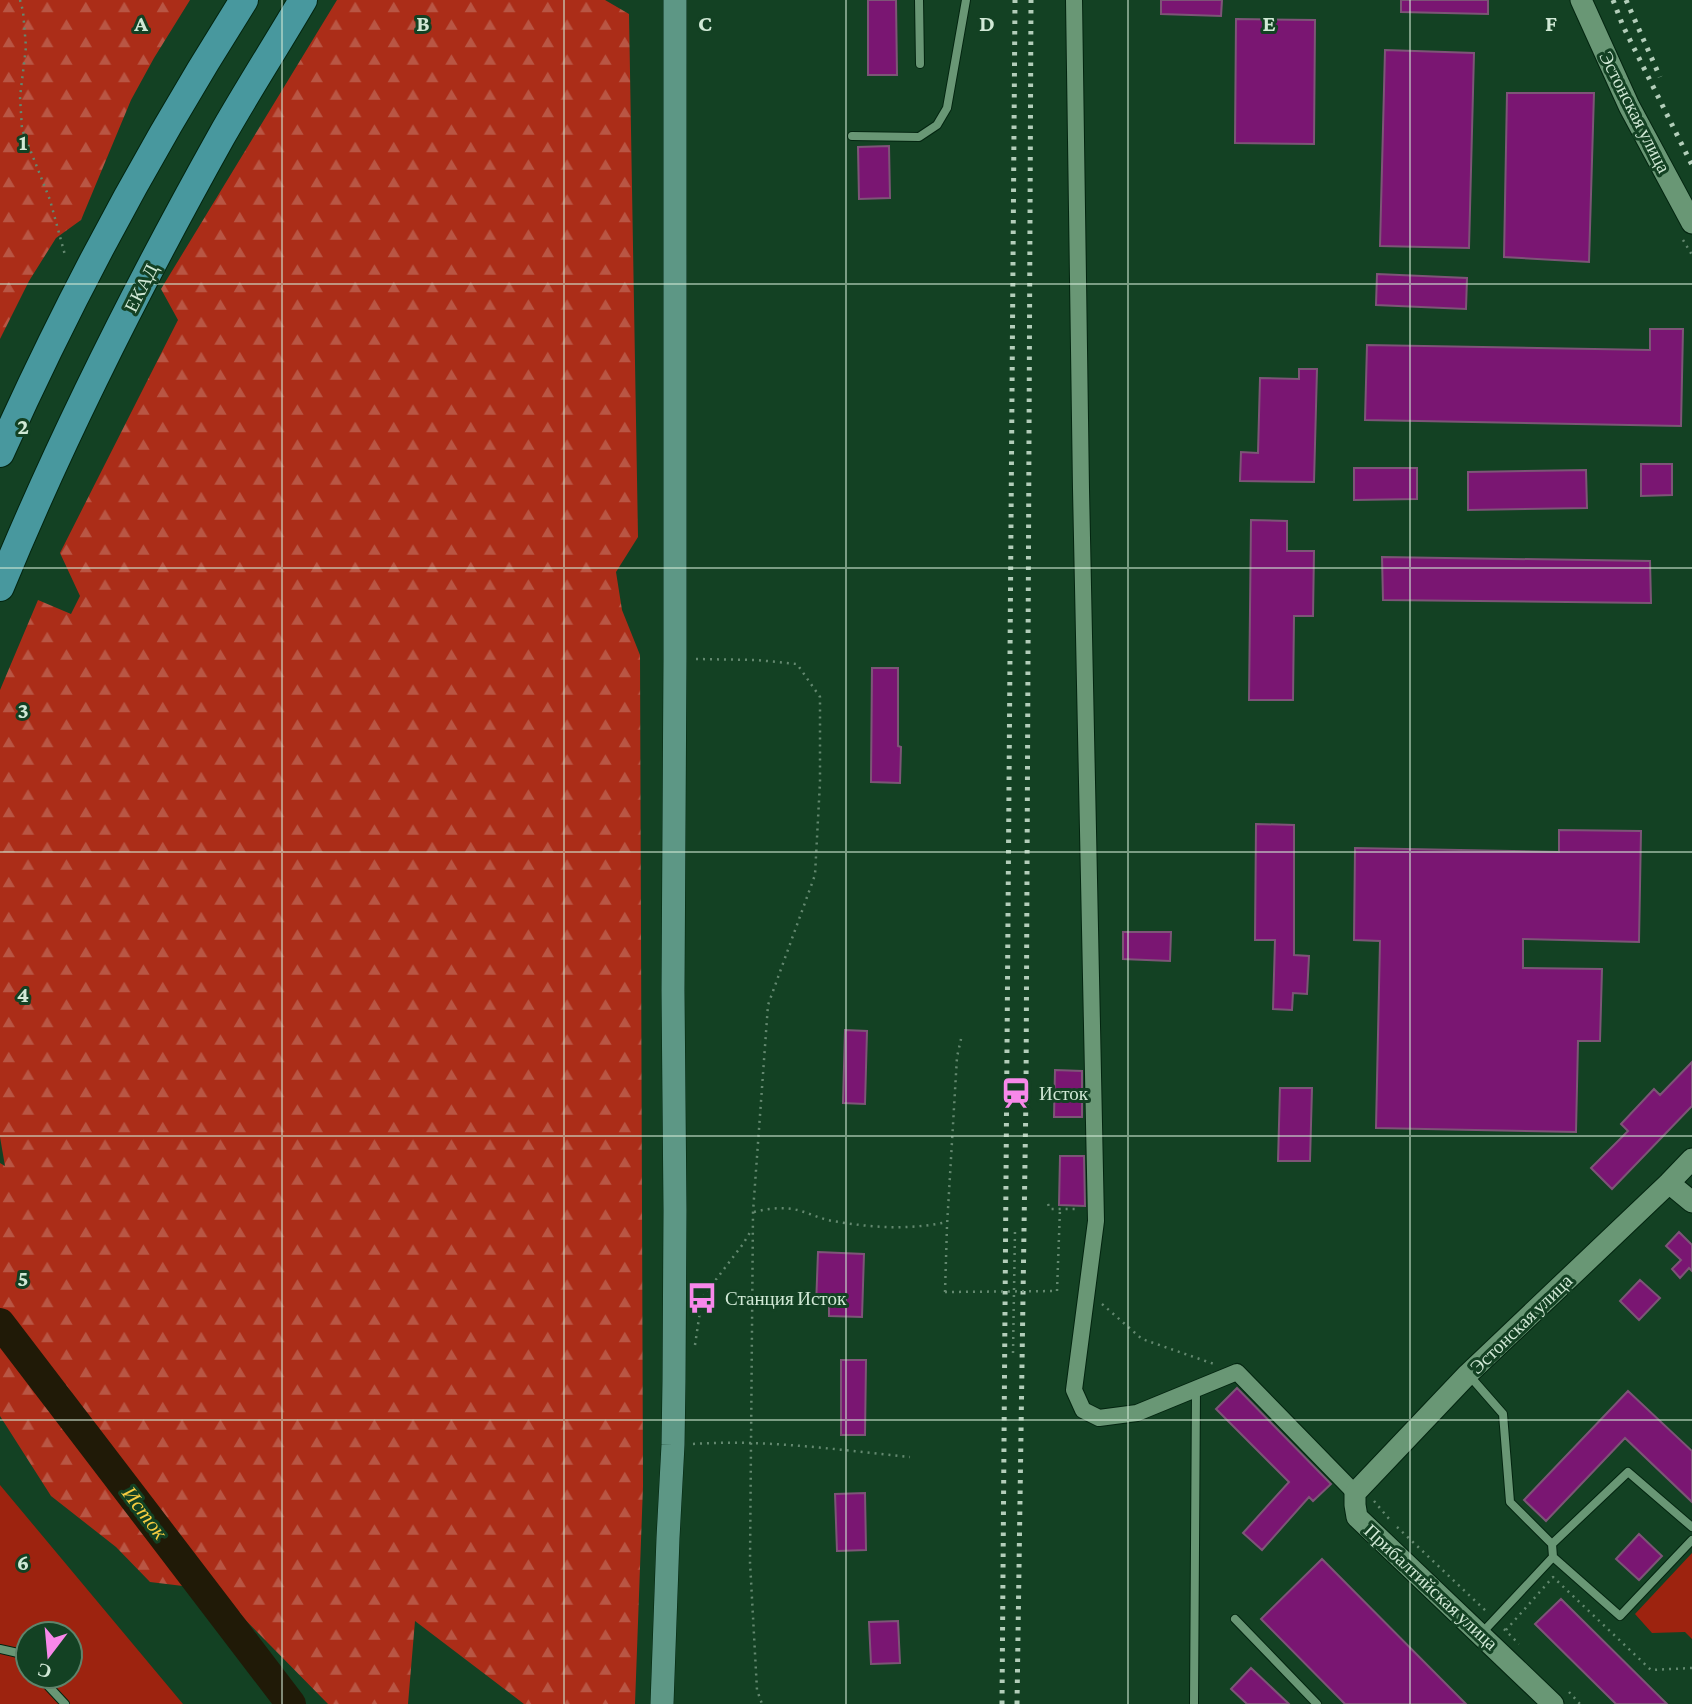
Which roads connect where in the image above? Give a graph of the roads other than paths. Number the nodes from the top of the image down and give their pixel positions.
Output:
1 (244, 0) edge
2 (303, 0) edge
3 (675, 0) edge
4 (919, 0) edge
5 (966, 0) edge
6 (1074, 0) edge
7 (1581, 0) edge
8 (920, 64) dead end
9 (852, 136) dead end
10 (1692, 223) edge
11 (0, 453) edge
12 (0, 587) edge
13 (1692, 1159) edge
14 (1669, 1183) junction
15 (1692, 1202) edge
16 (1468, 1374) junction
17 (1196, 1389) junction
18 (1358, 1489) junction
19 (1692, 1527) edge
20 (1692, 1540) edge
21 (1552, 1544) junction
22 (1553, 1557) junction
23 (1235, 1619) dead end
24 (1488, 1626) junction
25 (52, 1690) edge
26 (1557, 1695) edge
27 (65, 1704) edge
28 (662, 1704) edge
29 (1194, 1704) edge
30 (1317, 1704) edge

1 - 11 highway
2 - 12 highway, ЕКАД
3 - 28 main road
4 - 8 lane
5 - 9 lane
6 - 17 street
7 - 10 street, Эстонская улица
13 - 14 street, Эстонская улица
14 - 15 street
14 - 16 street, Эстонская улица
16 - 18 street, Эстонская улица
16 - 21 lane
17 - 18 street, Прибалтийская улица
17 - 29 lane
18 - 24 street, Прибалтийская улица
19 - 21 lane
20 - 22 lane
21 - 22 lane
22 - 24 lane
23 - 30 lane
24 - 26 street, Прибалтийская улица
25 - 27 lane

